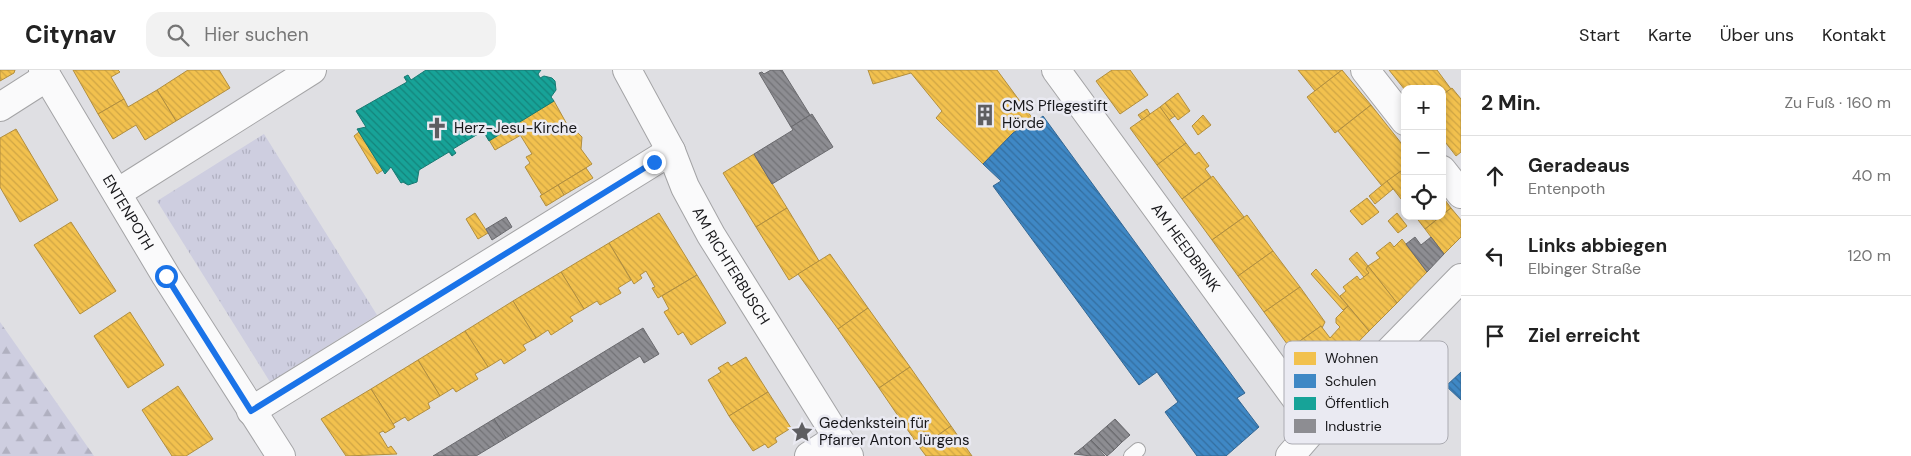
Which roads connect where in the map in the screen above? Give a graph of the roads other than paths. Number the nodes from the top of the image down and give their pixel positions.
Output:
1 (312, 70) edge
2 (627, 70) edge
3 (1056, 70) edge
4 (1365, 70) edge
5 (45, 74) edge
6 (0, 107) edge
7 (1401, 116) edge
8 (671, 151) junction
9 (1446, 175) edge
10 (117, 193) junction
11 (1461, 194) edge
12 (1461, 278) edge
13 (1399, 341) edge
14 (1284, 382) edge
15 (251, 411) junction
16 (1300, 444) edge
17 (843, 447) edge
18 (281, 456) edge
19 (809, 456) edge
20 (1290, 456) edge

1 - 10 street
2 - 8 street, AM RICHTERBUSCH
3 - 14 street, AM HEEDBRINK
4 - 7 street
5 - 6 street
5 - 10 street, ENTENPOTH
8 - 15 street
8 - 17 street, AM RICHTERBUSCH
9 - 11 street
10 - 15 street, ENTENPOTH
12 - 13 street
15 - 18 street, ENTENPOTH
16 - 20 street
17 - 19 street

